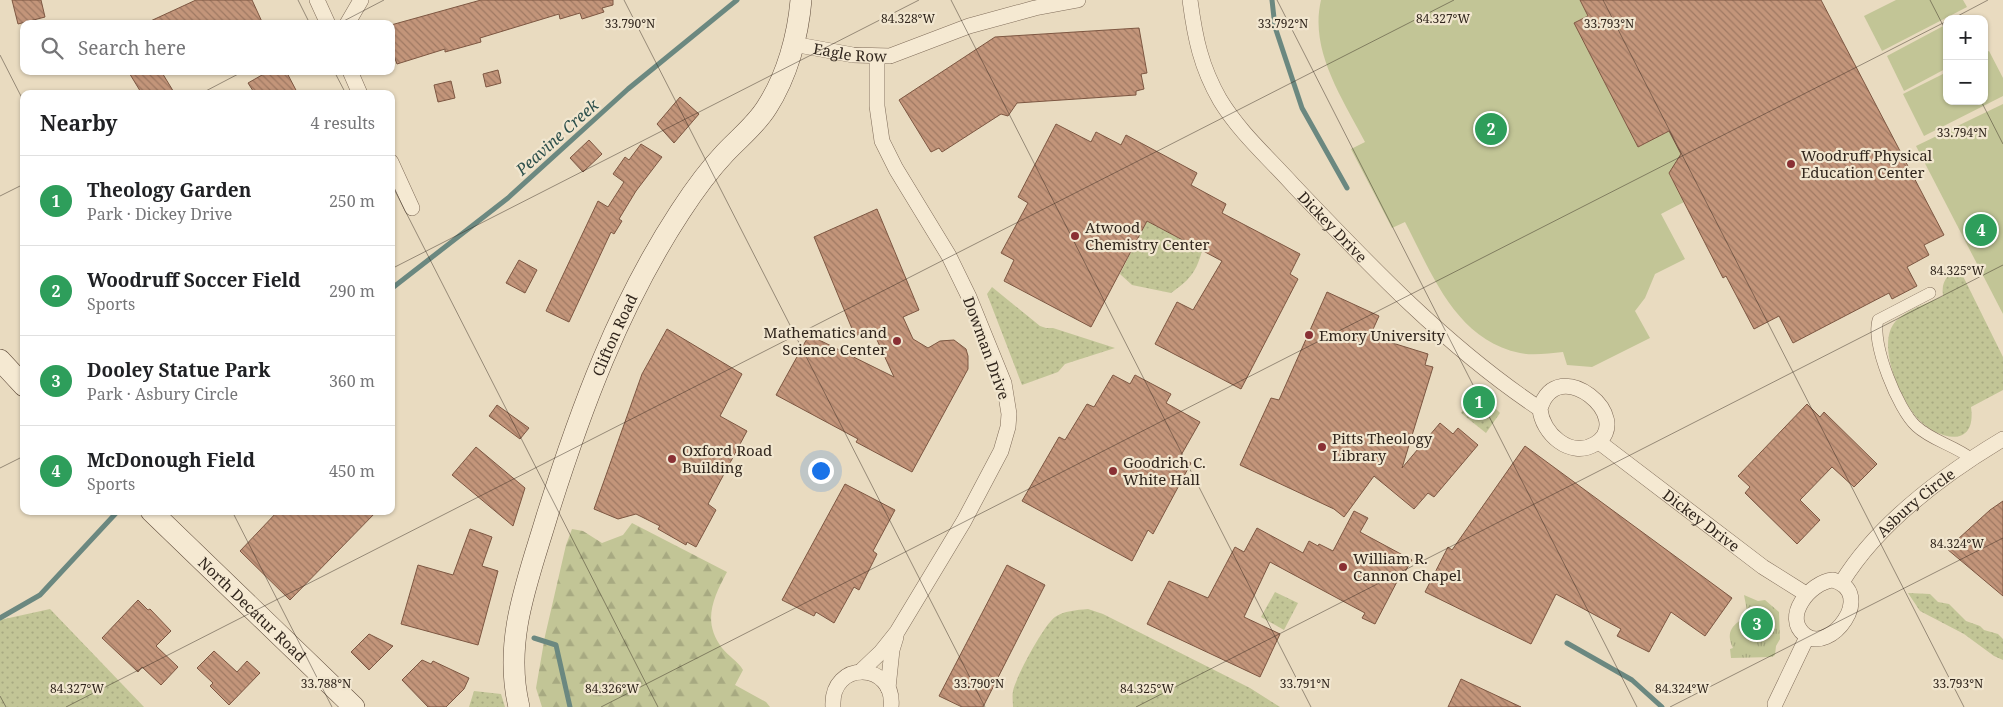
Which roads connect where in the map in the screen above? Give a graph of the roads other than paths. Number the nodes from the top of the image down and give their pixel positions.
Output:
1 (317, 0) edge
2 (361, 0) edge
3 (801, 0) edge
4 (1078, 0) edge
5 (1190, 0) edge
6 (326, 20) edge
7 (349, 20) edge
8 (793, 44) junction
9 (878, 56) junction
10 (352, 75) edge
11 (358, 90) edge
12 (395, 171) edge
13 (412, 208) dead end
14 (1930, 292) dead end
15 (0, 360) edge
16 (20, 382) edge
17 (1540, 409) junction
18 (2003, 439) edge
19 (1599, 442) junction
20 (1972, 459) junction
21 (155, 515) edge
22 (1842, 582) junction
23 (1806, 594) junction
24 (897, 632) junction
25 (1806, 637) junction
26 (860, 672) junction
27 (888, 688) junction
28 (1774, 705) edge
29 (354, 707) edge
30 (520, 707) edge
31 (833, 707) edge
32 (891, 707) edge

1 - 6 street
2 - 7 street
3 - 8 main road, Clifton Road
4 - 9 street, Eagle Row
5 - 17 street, Dickey Drive
8 - 9 street, Eagle Row
8 - 30 main road, Clifton Road
9 - 24 street, Dowman Drive
10 - 11 street
12 - 13 street
14 - 20 street
15 - 16 main road
17 - 19 street
17 - 19 street
18 - 20 street, Asbury Circle
19 - 23 street, Dickey Drive
20 - 22 street, Asbury Circle
21 - 29 main road, North Decatur Road
22 - 23 street
22 - 25 street
23 - 25 street
24 - 26 street, Dowman Drive
24 - 27 street, Dowman Drive
25 - 28 street
26 - 27 street
26 - 31 street, Dowman Drive
27 - 32 street, Dowman Drive

